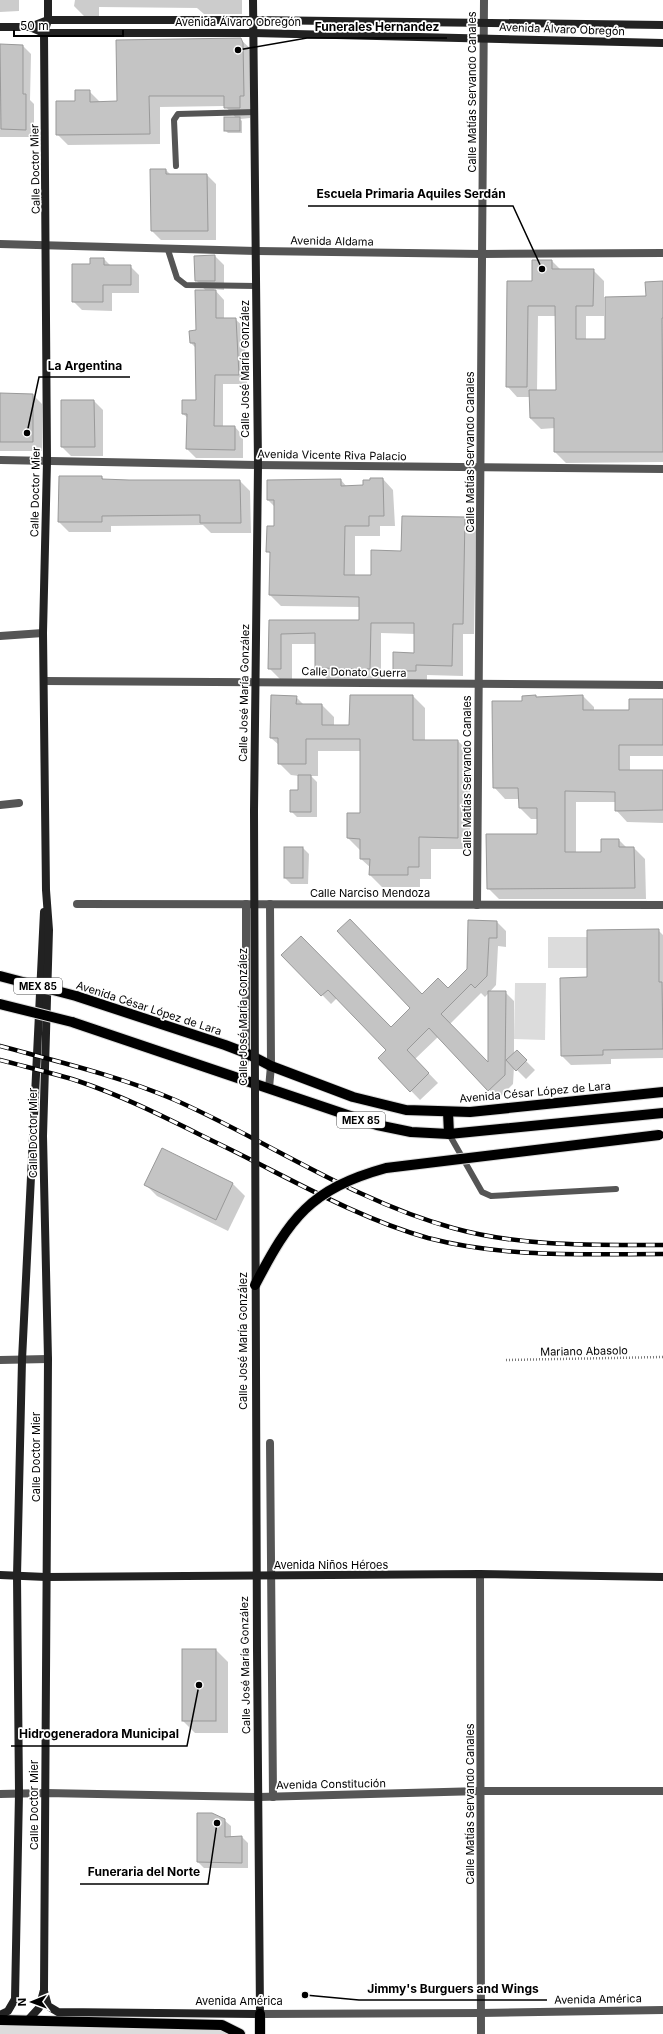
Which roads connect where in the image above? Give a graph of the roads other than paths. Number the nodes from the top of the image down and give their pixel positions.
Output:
1 (48, 0) edge
2 (253, 0) edge
3 (484, 0) edge
4 (48, 20) junction
5 (253, 20) junction
6 (484, 23) junction
7 (663, 25) edge
8 (0, 27) edge
9 (30, 27) junction
10 (44, 33) junction
11 (253, 33) junction
12 (484, 38) junction
13 (663, 43) edge
14 (255, 112) junction
15 (176, 166) dead end
16 (0, 244) edge
17 (47, 245) junction
18 (168, 250) junction
19 (257, 252) junction
20 (663, 253) edge
21 (482, 254) junction
22 (257, 286) junction
23 (0, 460) edge
24 (47, 461) junction
25 (258, 466) junction
26 (480, 468) junction
27 (663, 469) edge
28 (43, 633) junction
29 (0, 636) edge
30 (44, 681) junction
31 (257, 682) junction
32 (479, 685) junction
33 (663, 685) edge
34 (19, 803) dead end
35 (0, 805) edge
36 (46, 890) junction
37 (77, 904) dead end
38 (246, 904) junction
39 (270, 904) junction
40 (477, 905) junction
41 (663, 905) edge
42 (0, 976) edge
43 (0, 1004) edge
44 (246, 1053) junction
45 (271, 1066) junction
46 (242, 1079) junction
47 (269, 1088) junction
48 (663, 1092) edge
49 (448, 1112) junction
50 (663, 1113) edge
51 (449, 1134) junction
52 (661, 1135) edge
53 (616, 1188) dead end
54 (255, 1285) junction
55 (48, 1359) junction
56 (0, 1360) edge
57 (22, 1360) junction
58 (270, 1442) dead end
59 (480, 1574) junction
60 (0, 1575) edge
61 (17, 1576) junction
62 (270, 1576) junction
63 (46, 1577) junction
64 (663, 1577) edge
65 (481, 1791) junction
66 (663, 1791) edge
67 (45, 1792) junction
68 (19, 1793) junction
69 (0, 1794) edge
70 (259, 1797) junction
71 (273, 1797) junction
72 (44, 1990) junction
73 (663, 2010) edge
74 (482, 2013) junction
75 (260, 2014) junction
76 (0, 2015) edge
77 (0, 2020) edge
78 (28, 2020) junction
79 (240, 2034) edge
80 (260, 2034) edge
81 (482, 2034) edge

1 - 4 main road, Calle Doctor Mier
2 - 5 main road, Calle José María González
3 - 6 street, Calle Matías Servando Canales
4 - 5 main road, Avenida Álvaro Obregón
4 - 9 main road, Avenida Álvaro Obregón
4 - 10 main road, Calle Doctor Mier
5 - 6 main road, Avenida Álvaro Obregón
5 - 11 main road, Calle José María González
6 - 7 main road, Avenida Álvaro Obregón
6 - 12 street, Calle Matías Servando Canales
8 - 9 main road, Avenida Álvaro Obregón
9 - 10 main road, Avenida Álvaro Obregón
10 - 11 main road, Avenida Álvaro Obregón
10 - 17 main road, Calle Doctor Mier
11 - 12 main road, Avenida Álvaro Obregón
11 - 14 main road, Calle José María González
12 - 13 main road, Avenida Álvaro Obregón
12 - 21 street, Calle Matías Servando Canales
14 - 15 lane
14 - 19 main road, Calle José María González
16 - 17 street, Avenida Aldama
17 - 18 street, Avenida Aldama
17 - 24 main road, Calle Doctor Mier
18 - 19 street, Avenida Aldama
18 - 22 lane
19 - 21 street, Avenida Aldama
19 - 22 main road, Calle José María González
20 - 21 street, Avenida Aldama
21 - 26 street, Calle Matías Servando Canales
22 - 25 main road, Calle José María González
23 - 24 street, Avenida Vicente Riva Palacio
24 - 25 street, Avenida Vicente Riva Palacio
24 - 28 main road, Calle Doctor Mier
25 - 26 street, Avenida Vicente Riva Palacio
25 - 31 main road, Calle José María González
26 - 27 street, Avenida Vicente Riva Palacio
26 - 32 street, Calle Matías Servando Canales
28 - 29 street
28 - 30 main road, Calle Doctor Mier
30 - 31 street, Calle Donato Guerra
30 - 36 main road, Calle Doctor Mier
31 - 32 street, Calle Donato Guerra
31 - 54 main road, Calle José María González, bridge
32 - 33 street, Calle Donato Guerra
32 - 40 street, Calle Matías Servando Canales
34 - 35 street
36 - 55 main road, Calle Doctor Mier
36 - 57 main road, Calle Doctor Mier
37 - 38 street, Calle Narciso Mendoza
38 - 39 street, Calle Narciso Mendoza
38 - 44 street
39 - 40 street, Calle Narciso Mendoza
39 - 45 street
40 - 41 street, Calle Narciso Mendoza
42 - 44 main road, Avenida César López de Lara / MEX 85, bridge
43 - 46 main road, MEX 85, bridge
44 - 45 main road, Avenida César López de Lara / MEX 85
44 - 46 street
45 - 47 street
45 - 49 main road, Avenida César López de Lara / MEX 85
46 - 47 main road, MEX 85
47 - 51 main road, MEX 85
48 - 49 main road, Avenida César López de Lara / MEX 85
49 - 51 main road
50 - 51 main road, MEX 85
51 - 53 lane
52 - 54 main road, bridge
54 - 70 main road, Calle José María González, bridge
55 - 57 street
55 - 63 main road, Calle Doctor Mier
56 - 57 street
57 - 61 main road, Calle Doctor Mier
58 - 62 street
59 - 62 main road, Avenida Niños Héroes
59 - 64 main road, Avenida Niños Héroes
59 - 65 street, Calle Matías Servando Canales
60 - 61 main road, Avenida Niños Héroes
61 - 63 main road, Avenida Niños Héroes
61 - 68 main road, Calle Doctor Mier
62 - 63 main road, Avenida Niños Héroes
62 - 71 street
63 - 67 main road, Calle Doctor Mier
65 - 66 street, Avenida Constitución
65 - 71 street, Avenida Constitución
65 - 74 street, Calle Matías Servando Canales
67 - 68 street, Avenida Constitución
67 - 70 street, Avenida Constitución
67 - 72 main road, Calle Doctor Mier
68 - 69 street, Avenida Constitución
68 - 76 main road, Calle Doctor Mier
70 - 71 street, Avenida Constitución
70 - 75 main road, Calle José María González
72 - 75 main road, Avenida América
72 - 78 main road, Calle Doctor Mier
73 - 74 street, Avenida América
74 - 75 street, Avenida América
74 - 81 street, Calle Matías Servando Canales
75 - 80 main road, Calle José María González
77 - 78 main road
78 - 79 main road

